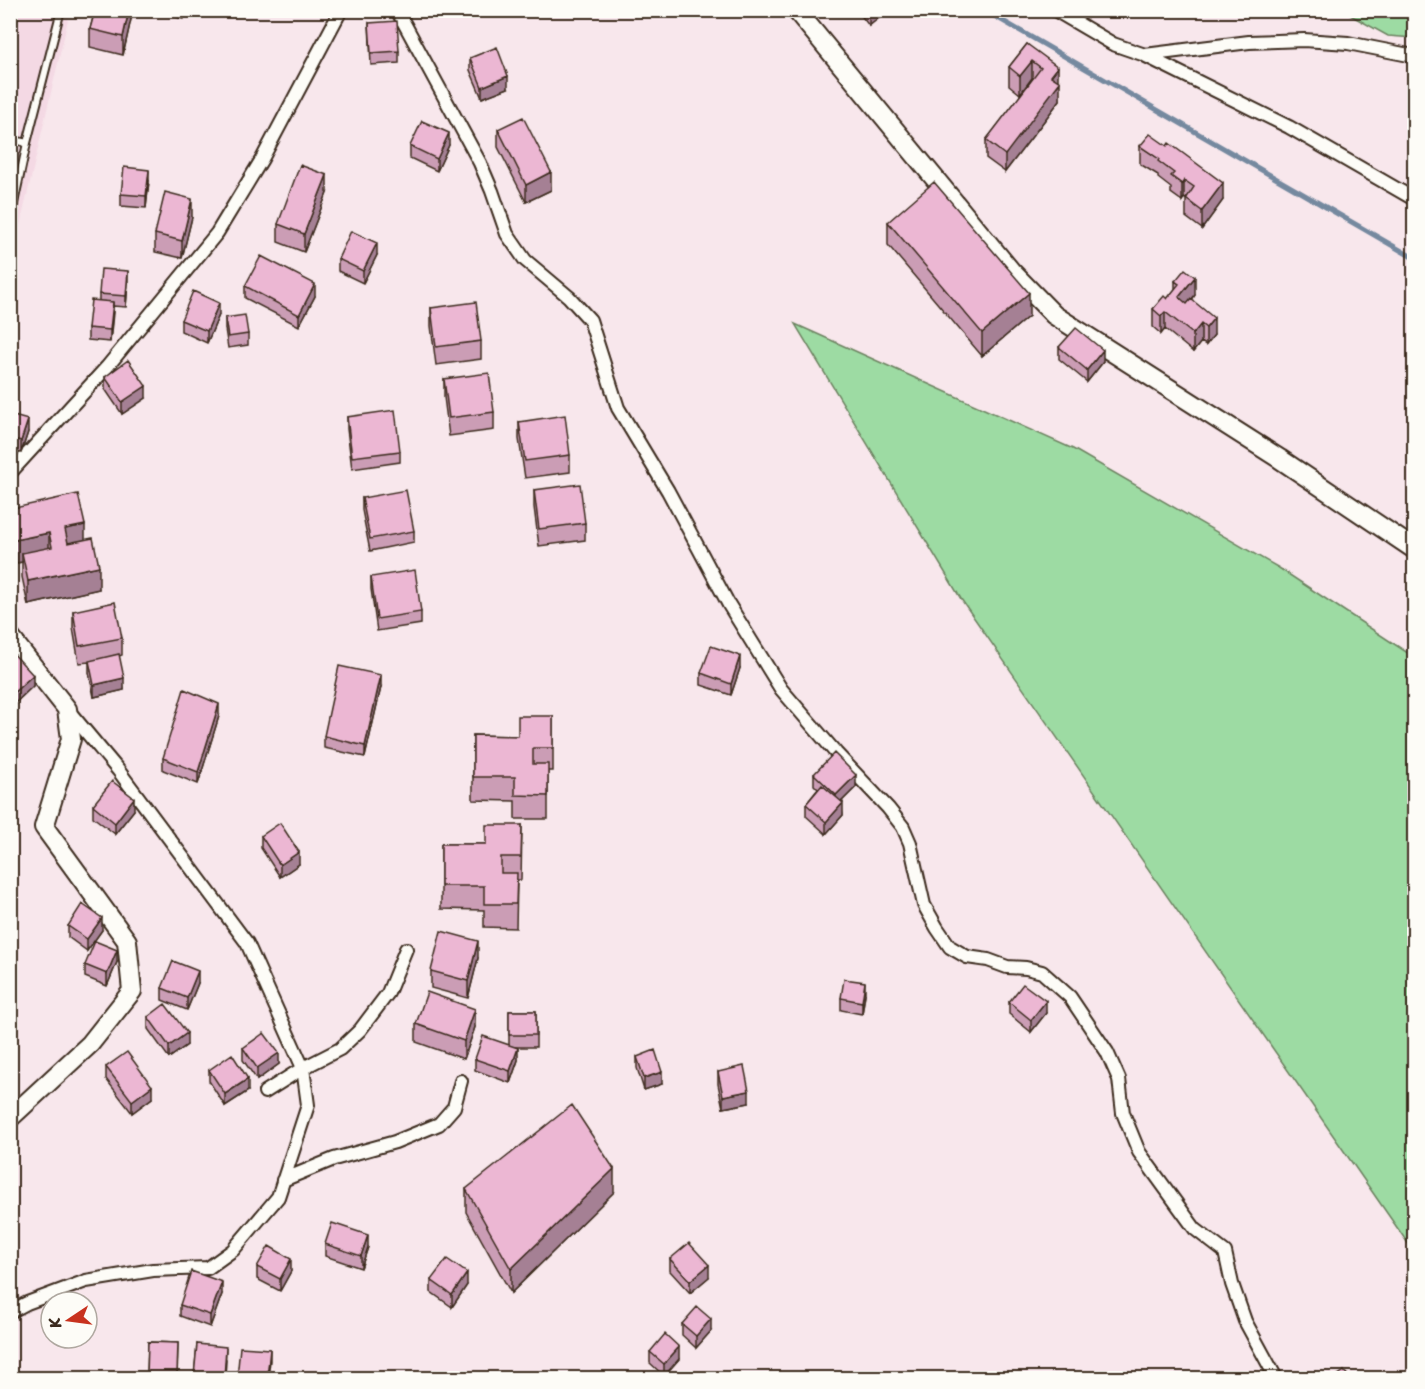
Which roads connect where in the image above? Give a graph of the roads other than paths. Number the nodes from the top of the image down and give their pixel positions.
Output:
1 (62, 10) edge
2 (341, 10) edge
3 (397, 10) edge
4 (796, 10) edge
5 (1055, 10) edge
6 (1145, 56) junction
7 (1414, 57) edge
8 (10, 139) edge
9 (27, 143) junction
10 (1414, 199) edge
11 (10, 222) edge
12 (10, 473) edge
13 (1414, 549) edge
14 (10, 637) edge
15 (67, 709) junction
16 (406, 949) dead end
17 (303, 1068) junction
18 (461, 1080) dead end
19 (265, 1092) dead end
20 (10, 1118) edge
21 (283, 1180) junction
22 (10, 1312) edge
23 (1276, 1378) edge

1 - 9 lane
2 - 12 street
3 - 23 street
4 - 13 street
5 - 6 street
6 - 7 street
6 - 10 street
8 - 9 lane
9 - 11 lane
14 - 15 street
15 - 17 street
15 - 20 street
16 - 17 street
17 - 19 street
17 - 21 street
18 - 21 street
21 - 22 street

